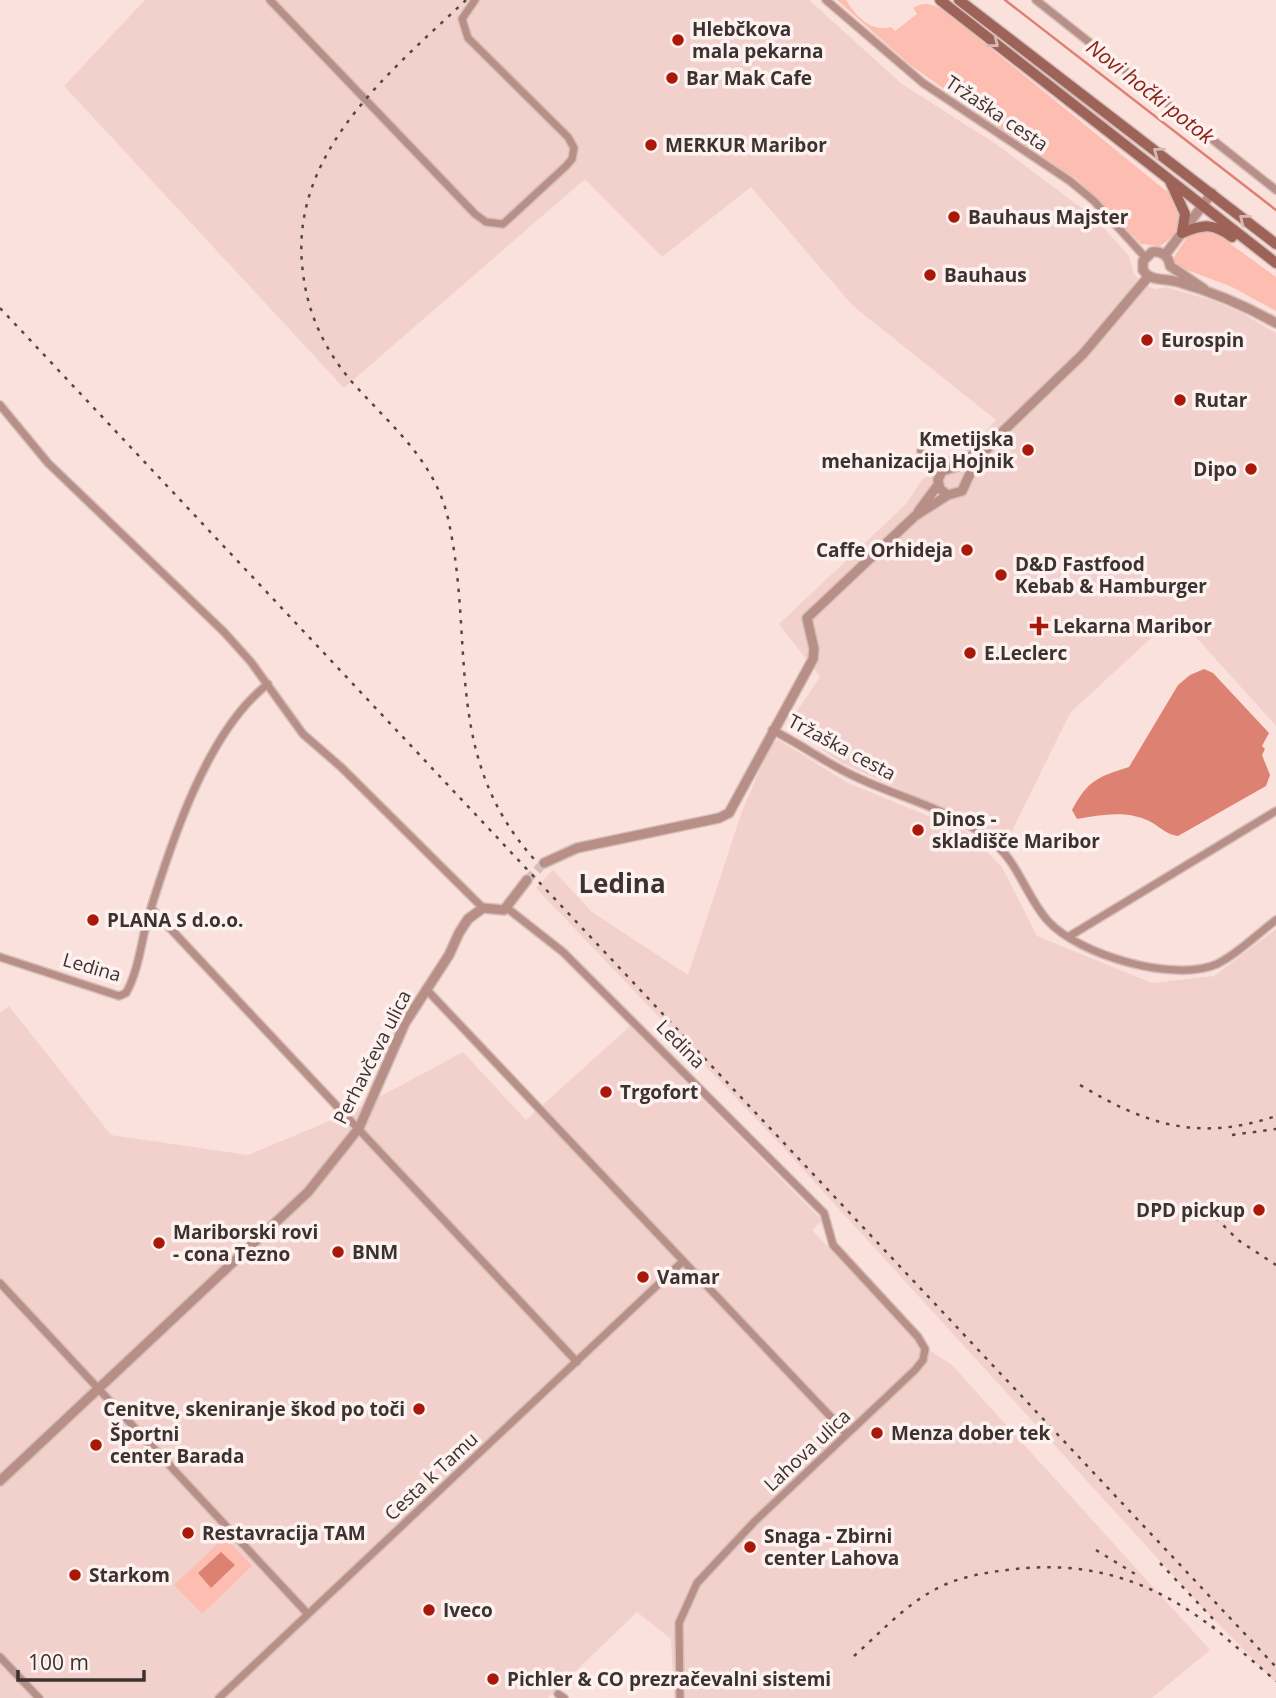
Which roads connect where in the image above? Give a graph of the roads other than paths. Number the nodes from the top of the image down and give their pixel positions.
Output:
1 (270, 0) edge
2 (475, 0) edge
3 (826, 0) edge
4 (940, 0) edge
5 (959, 0) edge
6 (1036, 0) edge
7 (1170, 181) junction
8 (1276, 190) edge
9 (1212, 193) junction
10 (1203, 206) junction
11 (1182, 233) junction
12 (1276, 244) edge
13 (1256, 247) junction
14 (1165, 255) junction
15 (1145, 257) junction
16 (1276, 262) edge
17 (1170, 266) junction
18 (1148, 276) junction
19 (1161, 278) junction
20 (1204, 289) junction
21 (1276, 323) edge
22 (0, 405) edge
23 (997, 437) junction
24 (921, 451) dead end
25 (956, 467) junction
26 (942, 471) junction
27 (966, 480) junction
28 (938, 485) junction
29 (948, 495) junction
30 (915, 516) junction
31 (268, 684) junction
32 (772, 730) junction
33 (1276, 811) edge
34 (544, 863) tunnel mouth
35 (527, 880) tunnel mouth
36 (151, 908) junction
37 (482, 908) junction
38 (507, 908) junction
39 (1276, 919) edge
40 (1068, 937) junction
41 (0, 957) edge
42 (426, 989) junction
43 (359, 1128) junction
44 (837, 1250) joint
45 (682, 1262) junction
46 (0, 1283) edge
47 (577, 1362) junction
48 (99, 1387) junction
49 (847, 1434) junction
50 (0, 1481) edge
51 (307, 1613) junction
52 (0, 1657) edge
53 (39, 1698) edge
54 (219, 1698) edge
55 (680, 1698) edge

1 - 2 street
3 - 15 street, Tržaška cesta
4 -> 7 main road
9 -> 5 main road
6 - 8 street
7 - 10 main road
7 - 11 main road
9 - 10 street
12 -> 9 main road
10 - 11 street
10 - 13 main road
11 - 13 main road
11 - 14 street
13 - 16 main road
14 - 15 street
14 - 17 street
15 - 18 street
17 - 19 street
17 - 20 street
18 - 19 street
18 - 23 street
19 - 20 street
20 - 21 street
22 - 31 street
23 - 25 street
23 - 27 street
24 - 26 street
25 - 26 street
25 - 27 street
26 - 28 street
27 - 29 street
28 - 29 street
28 - 30 street
29 - 30 street
30 - 32 street, Tržaška cesta
31 - 36 street, Ledina
31 - 37 street
32 - 34 street
32 - 40 street, Tržaška cesta
33 - 40 street
35 - 38 street
36 - 41 street, Ledina
36 - 43 street
37 - 38 street
37 - 42 street, Perhavčeva ulica
38 - 44 street, Ledina
39 - 40 street, Tržaška cesta
42 - 43 street, Perhavčeva ulica
42 - 45 street
43 - 47 street
43 - 48 street, Perhavčeva ulica
44 - 49 street, Lahova ulica
45 - 47 street, Cesta k Tamu
45 - 49 street
46 - 48 street
47 - 51 street, Cesta k Tamu
48 - 50 street, Perhavčeva ulica
48 - 51 street
49 - 55 street, Lahova ulica
51 - 54 street, Cesta k Tamu
52 - 53 street

